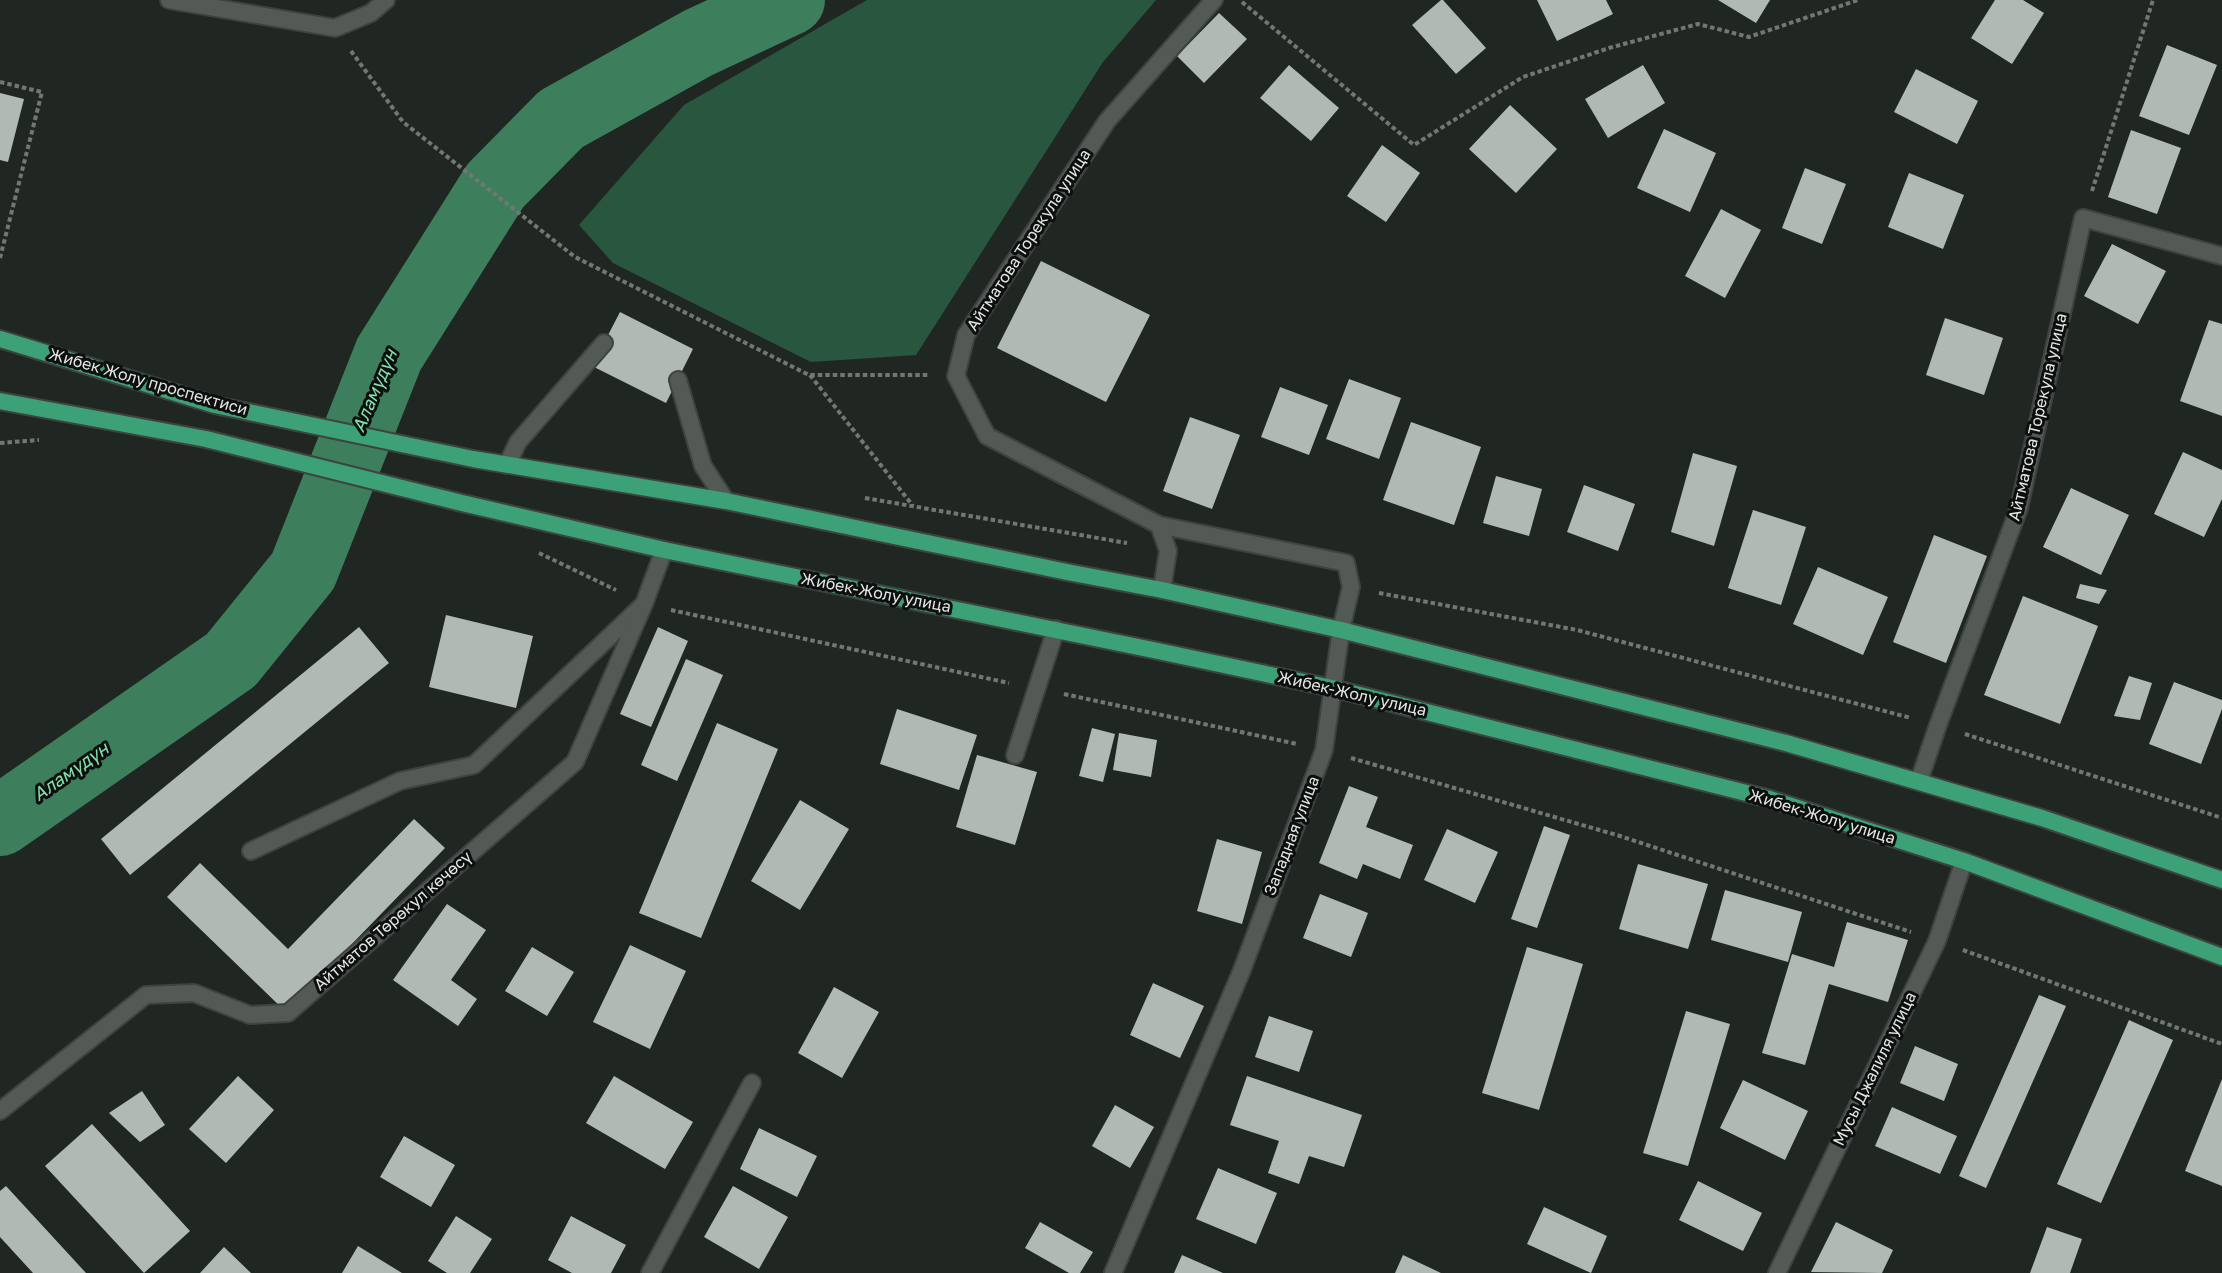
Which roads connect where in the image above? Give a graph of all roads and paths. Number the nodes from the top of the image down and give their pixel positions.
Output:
1 (169, 0) edge
2 (386, 0) edge
3 (1214, 0) edge
4 (1239, 0) edge
5 (1858, 0) edge
6 (2153, 0) edge
7 (335, 28) junction
8 (0, 82) edge
9 (2083, 218) junction
10 (2222, 256) edge
11 (0, 258) edge
12 (0, 339) edge
13 (604, 343) dead end
14 (809, 375) junction
15 (956, 376) junction
16 (678, 380) dead end
17 (0, 402) edge
18 (507, 465) junction
19 (726, 501) junction
20 (913, 506) dead end
21 (1159, 525) junction
22 (530, 549) dead end
23 (664, 550) junction
24 (1162, 590) junction
25 (644, 604) junction
26 (1056, 629) junction
27 (1341, 630) junction
28 (1036, 688) junction
29 (1332, 688) junction
30 (1324, 750) junction
31 (1015, 755) dead end
32 (1919, 781) junction
33 (251, 851) dead end
34 (1964, 861) junction
35 (2222, 880) edge
36 (1937, 941) junction
37 (2222, 957) edge
38 (2222, 1044) edge
39 (752, 1083) dead end
40 (0, 1111) edge
41 (650, 1273) edge
42 (1113, 1273) edge
43 (1777, 1273) edge

1 - 7 street
2 - 7 street
3 - 15 street, Айтматова Торекула улица
4 - 5 path
6 - 9 path
7 - 14 path
8 - 11 path
9 - 10 street
9 - 32 street, Айтматова Торекула улица
12 - 18 main road, Жибек Жолу проспектиси
13 - 18 street
14 - 15 path
14 - 20 path
15 - 21 street
16 - 19 street
17 - 23 main road, Жибек-Жолу улица
18 - 19 main road
19 - 24 main road
21 - 24 street
21 - 27 street, Западная улица
22 - 25 path
23 - 25 street, Айтматов Төрөкул көчөсү
23 - 26 main road, Жибек-Жолу улица
24 - 27 main road
25 - 28 path
25 - 33 street
25 - 40 street, Айтматов Төрөкул көчөсү
26 - 28 street
26 - 29 main road, Жибек-Жолу улица
27 - 29 street, Западная улица
27 - 32 main road
28 - 30 path
28 - 31 street
29 - 30 street, Западная улица
29 - 34 main road, Жибек-Жолу улица
30 - 36 path
30 - 42 street, Западная улица
32 - 35 main road
34 - 36 street, Мусы Джалиля улица
34 - 37 main road, Жибек-Жолу улица
36 - 38 path
36 - 43 street, Мусы Джалиля улица
39 - 41 street

